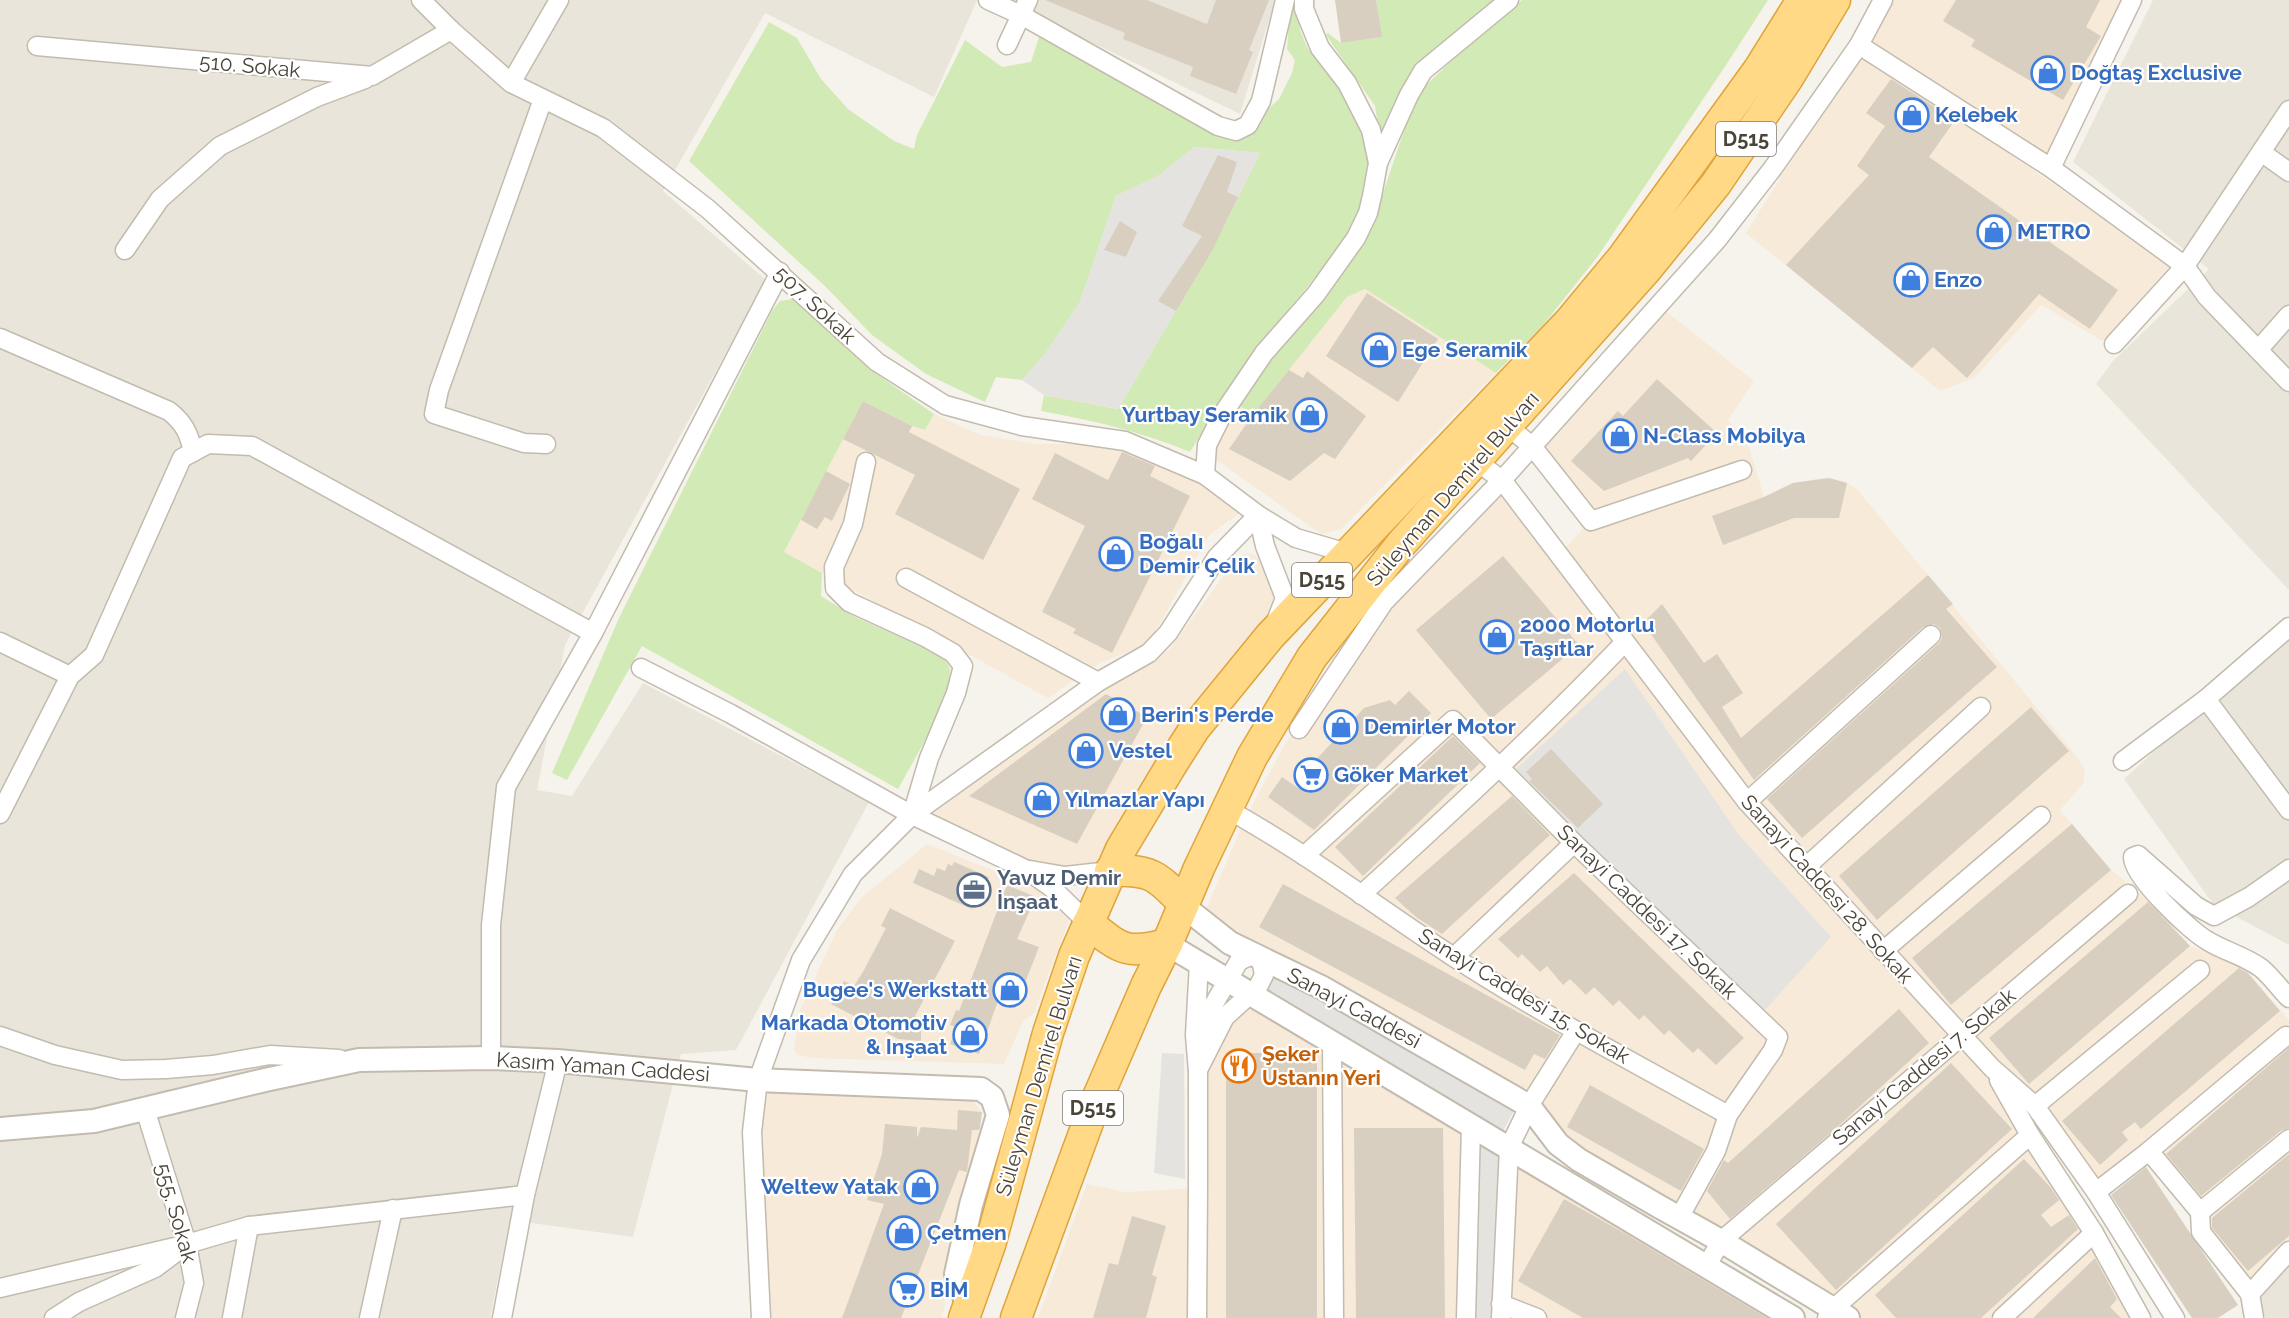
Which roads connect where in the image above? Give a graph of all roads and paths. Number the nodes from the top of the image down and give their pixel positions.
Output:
1 (421, 0) edge
2 (559, 0) edge
3 (988, 0) edge
4 (1285, 0) edge
5 (1304, 0) edge
6 (1509, 0) edge
7 (1788, 0) edge
8 (1802, 0) edge
9 (1835, 0) edge
10 (1853, 0) edge
11 (1883, 0) edge
12 (2132, 0) edge
13 (1025, 7) edge
14 (451, 30) junction
15 (1007, 45) dead end
16 (1859, 45) junction
17 (37, 46) dead end
18 (372, 76) junction
19 (511, 83) junction
20 (543, 99) junction
21 (2289, 110) edge
22 (2261, 152) junction
23 (1378, 163) junction
24 (2051, 168) junction
25 (2289, 172) edge
26 (125, 250) dead end
27 (1635, 263) junction
28 (2185, 266) junction
29 (780, 272) junction
30 (2289, 315) edge
31 (0, 338) edge
32 (2114, 344) dead end
33 (2258, 350) junction
34 (2289, 382) edge
35 (1508, 426) junction
36 (546, 444) dead end
37 (1532, 446) junction
38 (193, 452) junction
39 (1476, 461) junction
40 (866, 462) dead end
41 (1742, 470) dead end
42 (1205, 475) junction
43 (1502, 480) junction
44 (1258, 515) junction
45 (1347, 553) junction
46 (906, 578) dead end
47 (2289, 627) edge
48 (593, 633) junction
49 (1931, 635) dead end
50 (1270, 636) junction
51 (0, 642) edge
52 (1624, 643) junction
53 (640, 668) dead end
54 (70, 676) junction
55 (1098, 682) junction
56 (2206, 699) junction
57 (1981, 707) dead end
58 (1299, 729) dead end
59 (2123, 761) dead end
60 (1499, 769) junction
61 (1747, 802) junction
62 (1227, 809) junction
63 (2289, 810) edge
64 (0, 814) edge
65 (912, 816) junction
66 (2041, 816) dead end
67 (1574, 843) junction
68 (1304, 856) junction
69 (1806, 867) junction
70 (1025, 869) junction
71 (2289, 869) edge
72 (1110, 871) junction
73 (2128, 894) dead end
74 (1361, 895) junction
75 (1184, 904) junction
76 (1088, 923) junction
77 (1167, 944) junction
78 (1883, 951) junction
79 (1257, 957) junction
80 (1454, 957) junction
81 (1199, 963) junction
82 (2200, 970) dead end
83 (1228, 981) junction
84 (1249, 993) junction
85 (2289, 998) edge
86 (1576, 1030) junction
87 (1195, 1035) junction
88 (1961, 1035) junction
89 (0, 1036) edge
90 (2286, 1036) dead end
91 (1332, 1043) junction
92 (491, 1058) junction
93 (359, 1060) junction
94 (558, 1060) junction
95 (1992, 1068) junction
96 (1198, 1072) junction
97 (758, 1080) junction
98 (1529, 1106) junction
99 (2035, 1106) junction
100 (145, 1109) junction
101 (1728, 1114) junction
102 (1471, 1126) junction
103 (0, 1129) edge
104 (2030, 1135) junction
105 (2289, 1139) edge
106 (1509, 1148) junction
107 (2149, 1151) junction
108 (2096, 1192) junction
109 (525, 1195) junction
110 (393, 1209) junction
111 (2200, 1212) junction
112 (1679, 1218) junction
113 (249, 1226) junction
114 (2094, 1233) junction
115 (1721, 1241) junction
116 (188, 1244) junction
117 (2289, 1251) edge
118 (1706, 1267) junction
119 (0, 1288) edge
120 (2250, 1294) junction
121 (1501, 1311) edge
122 (966, 1312) edge
123 (1836, 1315) edge
124 (54, 1318) edge
125 (185, 1318) edge
126 (232, 1318) edge
127 (369, 1318) edge
128 (502, 1318) edge
129 (761, 1318) edge
130 (1016, 1318) edge
131 (1197, 1318) edge
132 (1334, 1318) edge
133 (1466, 1318) edge
134 (1537, 1318) edge
135 (1793, 1318) edge
136 (2002, 1318) edge
137 (2141, 1318) edge
138 (2175, 1318) edge
139 (2254, 1318) edge

1 - 14 street, 507. Sokak
2 - 19 street
3 - 13 street
4 - 13 street
5 - 23 street
6 - 23 street
7 - 27 highway
8 - 27 highway, Süleyman Demirel Bulvarı / D515
9 - 27 highway, Süleyman Demirel Bulvarı / D515
10 - 27 highway
11 - 16 street
12 - 24 street
13 - 15 street
14 - 18 street
14 - 19 street, 507. Sokak
16 - 24 street
16 - 37 street
17 - 18 street, 510. Sokak
18 - 26 street
19 - 20 street, 507. Sokak
20 - 29 street, 507. Sokak
20 - 36 street
21 - 22 street
22 - 25 street
22 - 28 street
23 - 42 street
24 - 28 street
27 - 35 highway, Süleyman Demirel Bulvarı / D515
27 - 45 highway, Süleyman Demirel Bulvarı / D515
28 - 32 street
28 - 33 street
29 - 42 street, 507. Sokak
29 - 48 street
30 - 33 street
31 - 38 street
33 - 34 street
35 - 37 street
35 - 39 highway, Süleyman Demirel Bulvarı / D515
37 - 41 street
37 - 43 street
38 - 48 street
38 - 54 street
39 - 43 street, Sanayi Caddesi 28. Sokak
39 - 62 highway, Süleyman Demirel Bulvarı / D515
40 - 65 street
42 - 44 street, 507. Sokak
43 - 52 street, Sanayi Caddesi 28. Sokak
43 - 58 street
44 - 45 street, 507. Sokak
44 - 50 street
44 - 55 street
45 - 50 highway, Süleyman Demirel Bulvarı / D515
46 - 55 street
47 - 56 street
48 - 92 street
49 - 61 street
50 - 72 highway, Süleyman Demirel Bulvarı / D515
51 - 54 street
52 - 60 street
52 - 61 street, Sanayi Caddesi 28. Sokak
53 - 65 street
54 - 64 street
55 - 65 street
56 - 59 street
56 - 63 street
57 - 69 street
60 - 67 street, Sanayi Caddesi 17. Sokak
60 - 68 street, Sanayi Caddesi 17. Sokak
60 - 74 street
61 - 69 street, Sanayi Caddesi 28. Sokak
62 - 68 street, Sanayi Caddesi 15. Sokak
62 - 75 highway, Süleyman Demirel Bulvarı / D515
65 - 70 street
65 - 97 street
66 - 78 street
67 - 80 street
67 - 101 street, Sanayi Caddesi 17. Sokak
68 - 74 street, Sanayi Caddesi 15. Sokak
69 - 78 street, Sanayi Caddesi 28. Sokak
70 - 72 street
70 - 76 street
71 - 85 street
72 - 75 highway
72 - 76 highway, Süleyman Demirel Bulvarı / D515
73 - 88 street, Sanayi Caddesi 7. Sokak
74 - 80 street, Sanayi Caddesi 15. Sokak
75 - 77 highway, Süleyman Demirel Bulvarı / D515
75 - 79 street, Sanayi Caddesi
76 - 77 highway
76 - 122 highway, Süleyman Demirel Bulvarı / D515
77 - 81 street, Sanayi Caddesi
77 - 130 highway, Süleyman Demirel Bulvarı / D515
78 - 88 street, Sanayi Caddesi 28. Sokak
79 - 83 street
79 - 84 street
79 - 98 street, Sanayi Caddesi
80 - 86 street, Sanayi Caddesi 15. Sokak
81 - 83 street, Sanayi Caddesi
81 - 87 street
82 - 99 street
83 - 84 street, Sanayi Caddesi
83 - 87 street
84 - 91 street, Sanayi Caddesi
84 - 96 street
86 - 98 street
86 - 101 street, Sanayi Caddesi 15. Sokak
87 - 96 street
88 - 95 street, Sanayi Caddesi 28. Sokak
88 - 115 street, Sanayi Caddesi 7. Sokak
89 - 93 street
90 - 107 street
91 - 102 street, Sanayi Caddesi
91 - 132 street
92 - 93 street, Kasım Yaman Caddesi
92 - 94 street, Kasım Yaman Caddesi
93 - 100 street, Kasım Yaman Caddesi
94 - 97 street, Kasım Yaman Caddesi
94 - 109 street
95 - 99 street, Sanayi Caddesi 28. Sokak
95 - 104 street
96 - 131 street
97 - 122 street, Kasım Yaman Caddesi
97 - 129 street
98 - 106 street
98 - 112 street, Sanayi Caddesi
99 - 108 street, Sanayi Caddesi 28. Sokak
100 - 103 street, Kasım Yaman Caddesi
100 - 116 street, 555. Sokak
101 - 112 street
102 - 106 street, Sanayi Caddesi
102 - 133 street
104 - 114 street
104 - 123 street
105 - 111 street
106 - 118 street, Sanayi Caddesi
106 - 121 street
107 - 108 street
107 - 111 street
108 - 138 street, Sanayi Caddesi 28. Sokak
109 - 110 street
109 - 128 street
110 - 113 street
110 - 127 street
111 - 120 street
112 - 115 street, Sanayi Caddesi
113 - 116 street
113 - 126 street
114 - 136 street
114 - 137 street
115 - 118 street
115 - 123 street, Sanayi Caddesi
116 - 119 street
116 - 124 street
116 - 125 street, 555. Sokak
117 - 120 street
118 - 135 street, Sanayi Caddesi
120 - 139 street
121 - 134 street

